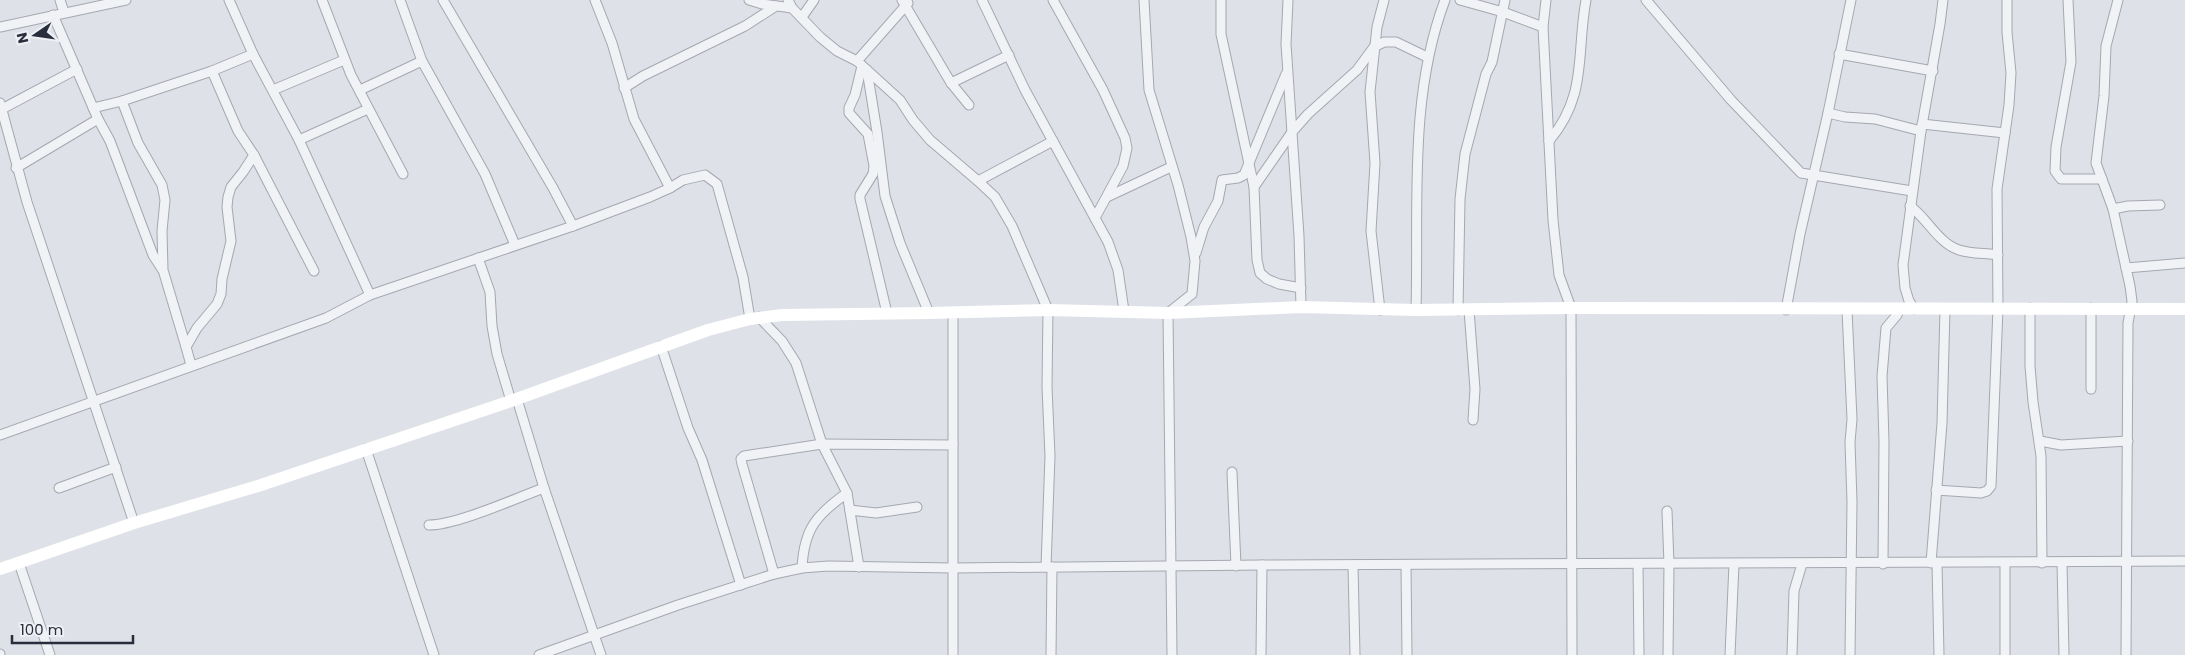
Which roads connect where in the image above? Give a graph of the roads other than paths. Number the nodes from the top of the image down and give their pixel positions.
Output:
1 (60, 0) edge
2 (126, 0) edge
3 (229, 0) edge
4 (322, 0) edge
5 (400, 0) edge
6 (443, 0) edge
7 (594, 0) edge
8 (749, 0) edge
9 (814, 0) edge
10 (982, 0) edge
11 (1053, 0) edge
12 (1144, 0) edge
13 (1221, 0) edge
14 (1288, 0) edge
15 (1384, 0) edge
16 (1444, 0) edge
17 (1460, 0) edge
18 (1505, 0) edge
19 (1546, 0) edge
20 (1586, 0) edge
21 (1646, 0) edge
22 (1851, 0) edge
23 (1942, 0) edge
24 (2007, 0) edge
25 (2068, 0) edge
26 (2118, 0) edge
27 (905, 2) edge
28 (790, 4) edge
29 (776, 6) junction
30 (64, 12) junction
31 (1503, 12) junction
32 (53, 15) junction
33 (802, 17) junction
34 (0, 27) edge
35 (1543, 27) junction
36 (1374, 47) junction
37 (253, 54) junction
38 (1839, 54) junction
39 (1009, 55) junction
40 (1427, 57) junction
41 (344, 60) junction
42 (422, 61) junction
43 (862, 66) junction
44 (77, 69) junction
45 (1288, 70) junction
46 (212, 71) junction
47 (1932, 71) junction
48 (952, 83) junction
49 (624, 88) junction
50 (273, 90) junction
51 (360, 90) junction
52 (122, 101) junction
53 (969, 105) dead end
54 (1, 106) edge
55 (93, 108) junction
56 (368, 108) junction
57 (1828, 113) junction
58 (98, 119) junction
59 (1921, 128) junction
60 (1292, 132) junction
61 (2005, 133) junction
62 (298, 140) junction
63 (1053, 141) junction
64 (1549, 141) junction
65 (254, 155) junction
66 (1249, 166) junction
67 (1172, 167) junction
68 (16, 168) junction
69 (403, 174) dead end
70 (1813, 174) junction
71 (2102, 179) junction
72 (978, 180) junction
73 (1254, 186) junction
74 (670, 188) junction
75 (1912, 192) junction
76 (1107, 198) junction
77 (2160, 205) dead end
78 (1910, 206) junction
79 (2113, 209) junction
80 (1095, 218) junction
81 (573, 226) junction
82 (515, 246) junction
83 (1998, 255) junction
84 (478, 258) junction
85 (1195, 261) junction
86 (2185, 263) edge
87 (2126, 268) junction
88 (163, 270) junction
89 (314, 271) dead end
90 (1301, 288) junction
91 (370, 294) junction
92 (1302, 307) junction
93 (1571, 308) junction
94 (1998, 308) junction
95 (2030, 308) junction
96 (2091, 308) junction
97 (2131, 308) junction
98 (1914, 309) junction
99 (1945, 309) junction
100 (2185, 309) edge
101 (1048, 310) junction
102 (1380, 310) junction
103 (1416, 310) junction
104 (1463, 310) junction
105 (1786, 310) junction
106 (1846, 310) junction
107 (1899, 310) junction
108 (1124, 311) junction
109 (953, 313) junction
110 (1168, 313) junction
111 (887, 314) junction
112 (929, 314) junction
113 (755, 318) junction
114 (661, 346) junction
115 (186, 347) junction
116 (191, 365) junction
117 (2091, 388) dead end
118 (94, 400) junction
119 (514, 400) junction
120 (1473, 420) dead end
121 (0, 435) edge
122 (2128, 441) junction
123 (2040, 442) junction
124 (822, 444) junction
125 (953, 445) junction
126 (366, 449) junction
127 (116, 467) junction
128 (1232, 472) dead end
129 (59, 488) dead end
130 (544, 488) junction
131 (1936, 490) junction
132 (847, 493) junction
133 (917, 507) dead end
134 (850, 510) junction
135 (1667, 511) dead end
136 (134, 523) junction
137 (429, 525) dead end
138 (2128, 562) junction
139 (2185, 562) edge
140 (19, 563) junction
141 (1934, 563) junction
142 (2005, 563) junction
143 (2042, 563) junction
144 (2062, 563) junction
145 (1573, 564) junction
146 (1638, 564) junction
147 (1669, 564) junction
148 (1734, 564) junction
149 (1802, 564) junction
150 (1851, 564) junction
151 (1883, 564) junction
152 (1262, 565) junction
153 (1353, 565) junction
154 (1406, 565) junction
155 (1171, 566) junction
156 (1236, 566) junction
157 (859, 567) junction
158 (1049, 567) junction
159 (802, 568) junction
160 (953, 568) junction
161 (0, 569) edge
162 (774, 574) junction
163 (741, 584) junction
164 (594, 636) junction
165 (50, 655) edge
166 (434, 655) edge
167 (539, 655) edge
168 (601, 655) edge
169 (953, 655) edge
170 (1051, 655) edge
171 (1172, 655) edge
172 (1261, 655) edge
173 (1355, 655) edge
174 (1407, 655) edge
175 (1572, 655) edge
176 (1639, 655) edge
177 (1668, 655) edge
178 (1730, 655) edge
179 (1792, 655) edge
180 (1850, 655) edge
181 (1939, 655) edge
182 (2005, 655) edge
183 (2064, 655) edge
184 (2126, 655) edge

1 - 30 street
2 - 30 street
3 - 37 street
4 - 41 street
5 - 42 street
6 - 81 street
7 - 49 street
8 - 29 street
9 - 33 street
10 - 39 street
11 - 76 street
12 - 67 street
13 - 66 street
14 - 45 street
15 - 36 street
16 - 40 street
17 - 31 street
18 - 31 street
19 - 35 street
20 - 64 street
21 - 70 street
22 - 38 street
23 - 47 street
24 - 61 street
25 - 71 street
26 - 71 street
27 - 43 street
27 - 48 street
28 - 29 street
28 - 33 street
29 - 49 street
30 - 32 street
31 - 35 street
31 - 104 street
32 - 34 street
32 - 44 street
33 - 43 street
35 - 64 street
36 - 40 street
36 - 60 street
36 - 102 street
37 - 46 street
37 - 50 street
38 - 47 street
38 - 57 street
39 - 48 street
39 - 63 street
40 - 103 street
41 - 50 street
41 - 51 street
42 - 51 street
42 - 82 street
43 - 72 street
43 - 111 street
43 - 112 street
44 - 54 street
44 - 55 street
45 - 60 street
45 - 66 street
46 - 52 street
46 - 65 street
47 - 59 street
48 - 53 street
49 - 74 street
50 - 62 street
51 - 56 street
52 - 55 street
52 - 88 street
54 - 68 street
55 - 58 street
56 - 62 street
56 - 69 street
57 - 59 street
57 - 70 street
58 - 68 street
58 - 88 street
59 - 61 street
59 - 75 street
60 - 73 street
60 - 90 street
61 - 83 street
62 - 91 street
63 - 72 street
63 - 80 street
64 - 93 street
65 - 89 street
65 - 115 street
66 - 73 street
66 - 85 street
67 - 76 street
67 - 85 street
68 - 118 street
70 - 75 street
70 - 105 street
71 - 79 street
72 - 101 street
73 - 90 street
74 - 81 street
74 - 113 street
75 - 78 street
76 - 80 street
77 - 79 street
78 - 83 street
78 - 98 street
79 - 87 street
80 - 108 street
81 - 82 street
82 - 84 street
83 - 94 street
84 - 91 street
84 - 119 street
85 - 110 street
86 - 87 street
87 - 97 street
88 - 115 street
90 - 92 street
91 - 116 street
92 - 102 street
92 - 110 street
93 - 104 street
93 - 105 street
93 - 145 street
94 - 95 street
94 - 99 street
94 - 131 street
95 - 96 street
95 - 123 street
96 - 97 street
96 - 117 street
97 - 100 street
97 - 122 street
98 - 99 street
98 - 107 street
99 - 131 street
101 - 108 street
101 - 109 street
101 - 158 street
102 - 103 street
103 - 104 street
104 - 120 street
105 - 106 street
106 - 107 street
106 - 150 street
107 - 151 street
108 - 110 street
109 - 112 street
109 - 125 street
110 - 155 street
111 - 112 street
111 - 113 street
113 - 114 street
113 - 124 street
114 - 119 street
114 - 163 street
115 - 116 street
116 - 118 street
118 - 121 street
118 - 127 street
119 - 126 street
119 - 130 street
122 - 123 street
122 - 138 street
123 - 143 street
124 - 125 street
124 - 132 street
124 - 162 street
125 - 160 street
126 - 136 street
126 - 166 street
127 - 129 street
127 - 136 street
128 - 156 street
130 - 137 street
130 - 164 street
131 - 141 street
132 - 134 street
132 - 159 street
133 - 134 street
134 - 157 street
135 - 147 street
136 - 140 street
138 - 139 street
138 - 144 street
138 - 184 street
140 - 161 street
140 - 165 street
141 - 142 street
141 - 151 street
141 - 181 street
142 - 143 street
142 - 182 street
143 - 144 street
144 - 183 street
145 - 146 street
145 - 154 street
145 - 175 street
146 - 147 street
146 - 176 street
147 - 148 street
147 - 177 street
148 - 149 street
148 - 178 street
149 - 150 street
149 - 179 street
150 - 151 street
150 - 180 street
152 - 153 street
152 - 156 street
152 - 172 street
153 - 154 street
153 - 173 street
154 - 174 street
155 - 156 street
155 - 158 street
155 - 171 street
157 - 159 street
157 - 160 street
158 - 160 street
158 - 170 street
159 - 162 street
160 - 169 street
162 - 163 street
163 - 164 street
164 - 167 street
164 - 168 street

